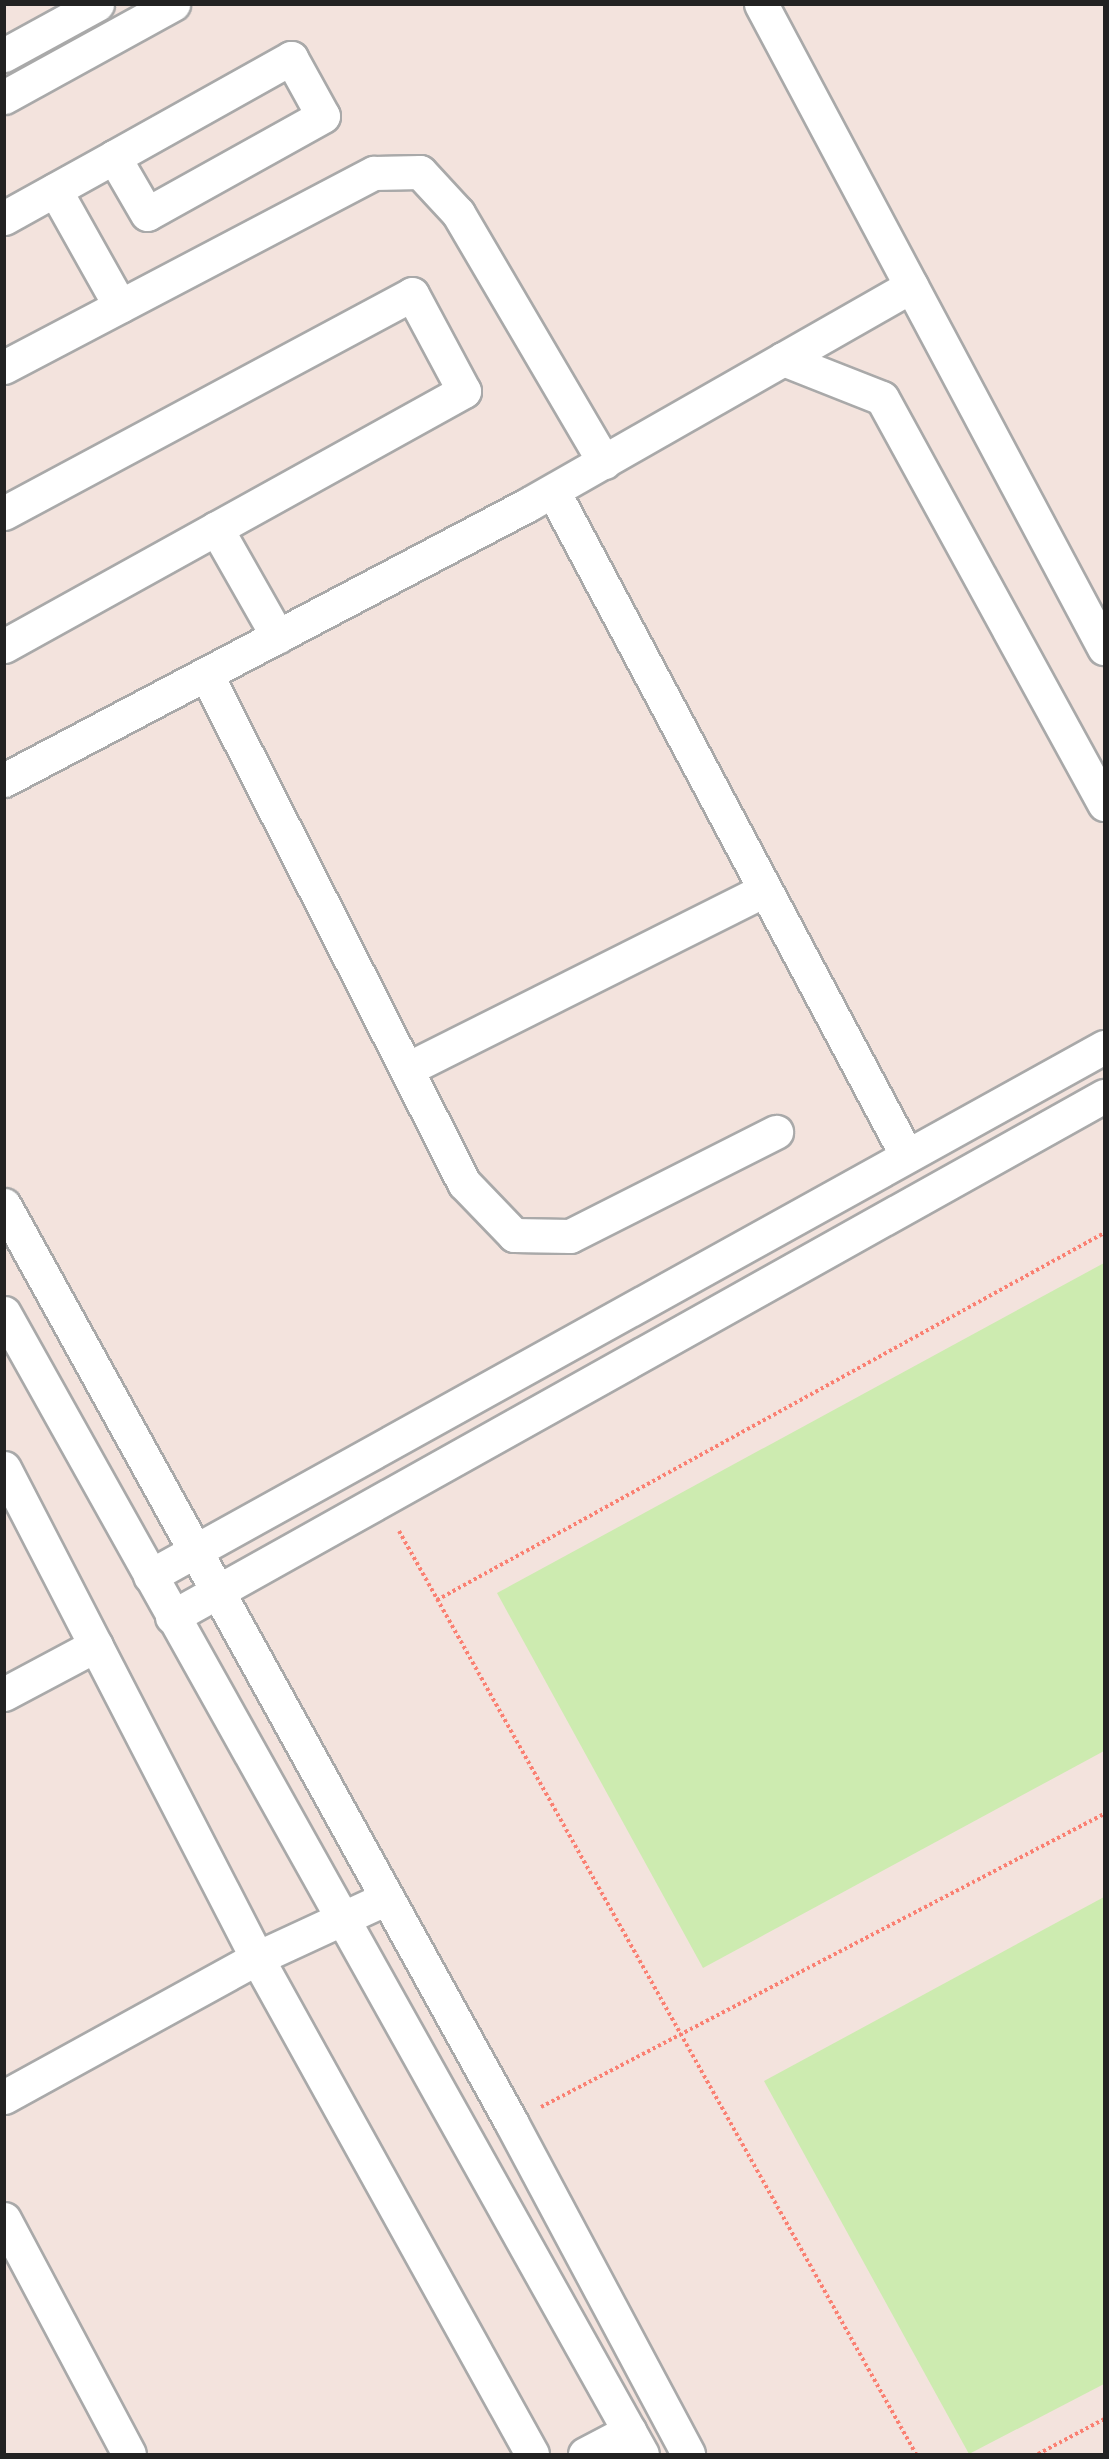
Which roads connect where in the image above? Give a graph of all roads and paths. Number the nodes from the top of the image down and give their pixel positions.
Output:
1 (97, 4) edge
2 (173, 4) edge
3 (761, 4) edge
4 (4, 55) edge
5 (4, 98) edge
6 (114, 157) junction
7 (55, 190) junction
8 (4, 218) edge
9 (911, 286) junction
10 (120, 306) junction
11 (783, 359) junction
12 (4, 367) edge
13 (604, 462) junction
14 (553, 491) junction
15 (4, 513) edge
16 (216, 528) junction
17 (278, 637) junction
18 (4, 646) edge
19 (1104, 648) edge
20 (206, 674) junction
21 (4, 780) edge
22 (1104, 804) edge
23 (765, 890) junction
24 (1104, 1047) edge
25 (408, 1069) junction
26 (1104, 1096) edge
27 (776, 1132) dead end
28 (907, 1156) junction
29 (4, 1205) edge
30 (1104, 1233) edge
31 (50, 1289) junction
32 (4, 1312) edge
33 (4, 1468) edge
34 (382, 1500) junction
35 (195, 1551) junction
36 (150, 1576) junction
37 (216, 1592) junction
38 (437, 1600) junction
39 (172, 1617) junction
40 (96, 1645) junction
41 (4, 1694) edge
42 (1104, 1814) edge
43 (387, 1898) junction
44 (344, 1920) junction
45 (257, 1958) junction
46 (681, 2034) junction
47 (4, 2097) edge
48 (511, 2122) junction
49 (4, 2219) edge
50 (1104, 2419) edge
51 (636, 2443) edge
52 (129, 2454) edge
53 (532, 2454) edge
54 (585, 2454) edge
55 (688, 2454) edge
56 (916, 2454) edge
57 (1038, 2454) edge

1 - 4 lane
2 - 5 lane
3 - 9 lane
6 - 6 lane
6 - 7 lane
7 - 8 lane
7 - 10 lane
9 - 11 lane
9 - 19 lane
10 - 12 lane
10 - 13 lane
11 - 13 lane
11 - 22 lane
13 - 14 lane
14 - 17 lane
14 - 23 lane
15 - 16 lane
16 - 17 lane
16 - 18 lane
17 - 20 lane
20 - 21 lane
20 - 25 lane
23 - 25 lane
23 - 28 lane
24 - 28 lane
25 - 27 lane
26 - 34 lane
28 - 35 lane
29 - 31 lane
30 - 38 path
31 - 32 lane
31 - 35 lane
32 - 36 lane
33 - 40 lane
34 - 37 lane
34 - 38 path
35 - 36 lane
35 - 37 lane
36 - 39 lane
37 - 39 lane
37 - 43 lane
38 - 46 path
39 - 44 lane
40 - 41 lane
40 - 45 lane
42 - 46 path
43 - 44 lane
43 - 48 lane
44 - 45 lane
44 - 51 lane
45 - 47 lane
45 - 53 lane
46 - 48 path
46 - 56 path
48 - 55 lane
49 - 52 lane
50 - 57 path
51 - 54 lane

